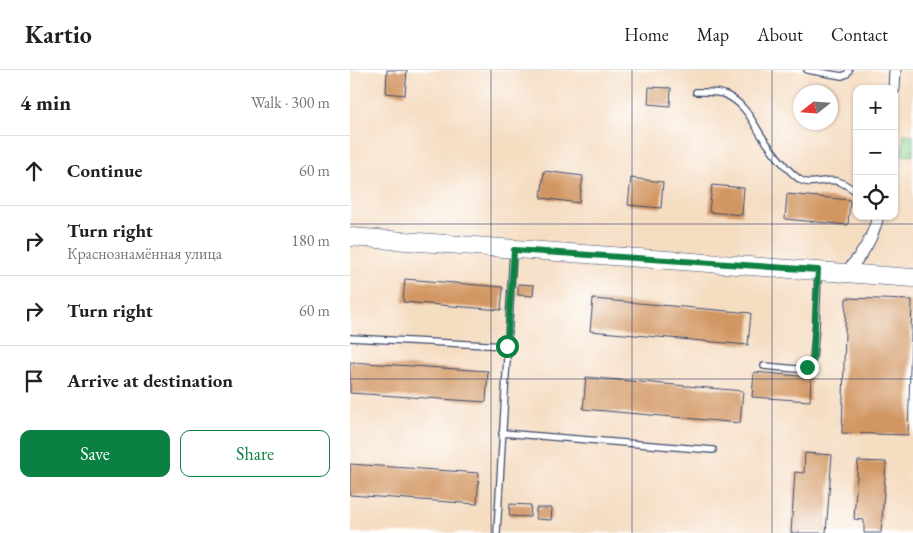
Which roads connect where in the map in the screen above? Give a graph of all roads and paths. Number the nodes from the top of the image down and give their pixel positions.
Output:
1 (807, 70) edge
2 (850, 70) edge
3 (896, 70) edge
4 (894, 85) edge
5 (696, 92) dead end
6 (853, 189) edge
7 (877, 220) edge
8 (350, 237) edge
9 (514, 250) junction
10 (818, 270) junction
11 (846, 272) junction
12 (913, 278) edge
13 (350, 338) edge
14 (507, 346) junction
15 (764, 366) dead end
16 (502, 432) junction
17 (713, 450) dead end
18 (497, 533) edge

1 - 2 lane
3 - 4 street
5 - 6 lane
7 - 11 street
8 - 9 main road
9 - 10 main road
9 - 14 lane
10 - 11 main road
10 - 15 lane
11 - 12 main road
13 - 14 lane
14 - 16 lane
16 - 17 lane
16 - 18 lane

